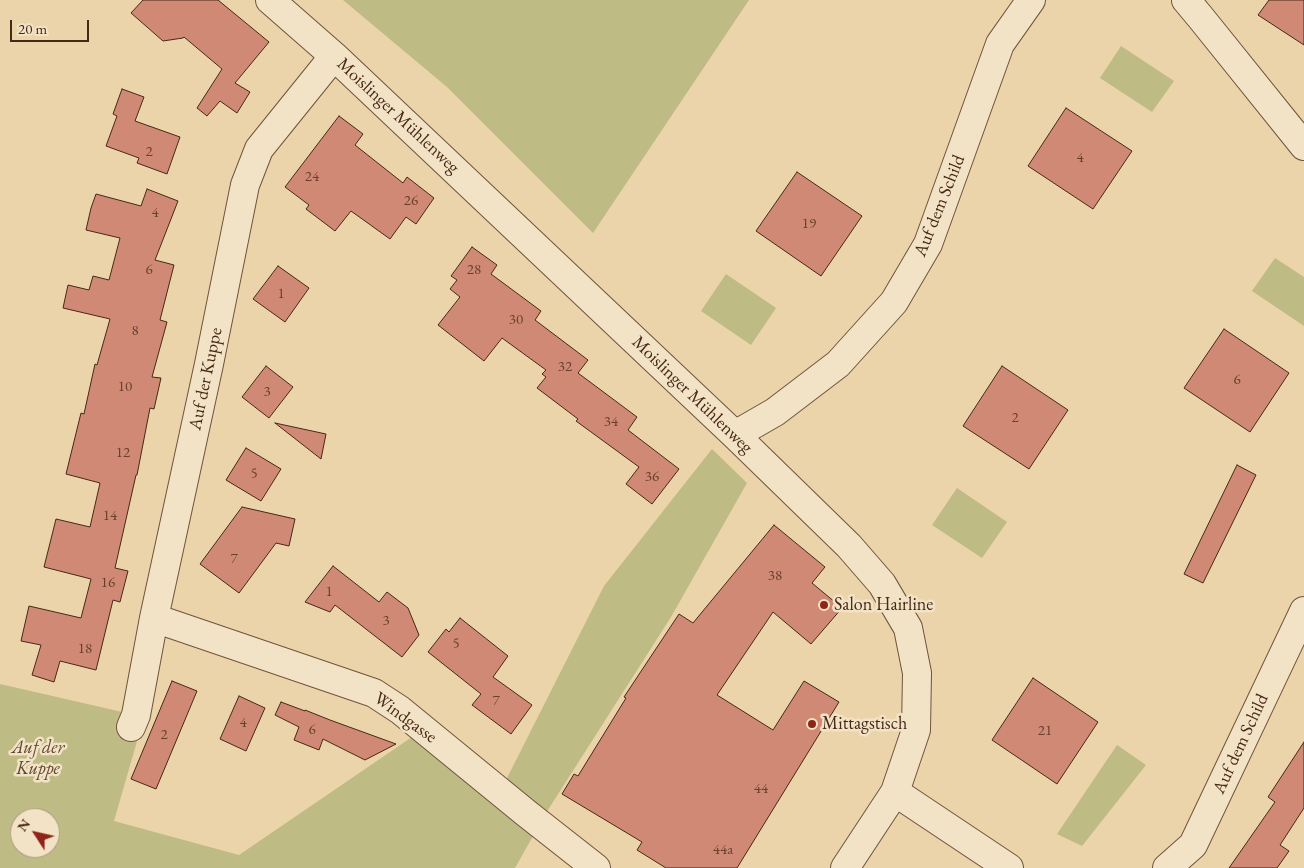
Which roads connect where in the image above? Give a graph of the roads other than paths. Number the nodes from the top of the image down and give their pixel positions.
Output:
1 (270, 0) edge
2 (1032, 0) edge
3 (1186, 0) edge
4 (334, 56) junction
5 (1304, 146) edge
6 (735, 435) junction
7 (1304, 612) edge
8 (154, 618) junction
9 (131, 728) dead end
10 (895, 792) junction
11 (596, 868) edge
12 (845, 868) edge
13 (1009, 868) edge
14 (1167, 868) edge

1 - 4 street, Moislinger Mühlenweg
2 - 6 street, Auf dem Schild
3 - 5 street
4 - 6 street, Moislinger Mühlenweg
4 - 8 street, Auf der Kuppe
6 - 10 street, Moislinger Mühlenweg
7 - 14 street, Auf dem Schild
8 - 9 street, Auf der Kuppe
8 - 11 street, Windgasse
10 - 12 street, Moislinger Mühlenweg
10 - 13 street

